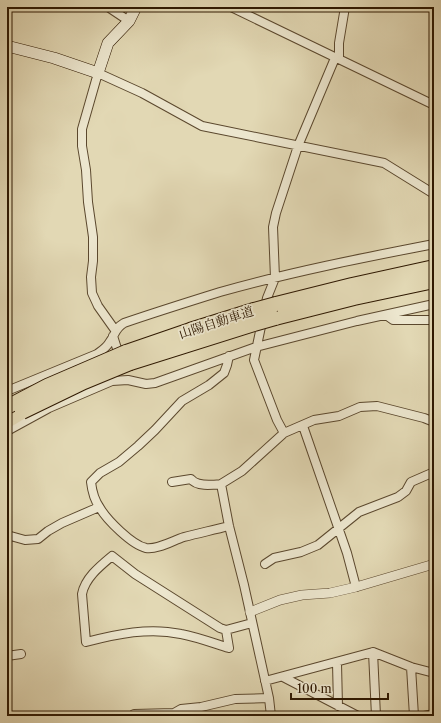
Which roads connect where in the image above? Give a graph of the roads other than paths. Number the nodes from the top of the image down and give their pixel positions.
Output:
1 (108, 7) edge
2 (136, 7) edge
3 (231, 7) edge
4 (345, 7) edge
5 (129, 21) junction
6 (7, 46) edge
7 (337, 58) junction
8 (98, 71) junction
9 (434, 105) edge
10 (299, 145) junction
11 (434, 194) edge
12 (434, 244) edge
13 (434, 267) edge
14 (275, 278) junction
15 (434, 281) edge
16 (434, 304) edge
17 (386, 315) junction
18 (254, 317) junction
19 (434, 320) edge
20 (114, 333) junction
21 (256, 347) junction
22 (229, 356) junction
23 (128, 358) junction
24 (128, 380) junction
25 (7, 391) edge
26 (7, 407) edge
27 (7, 420) edge
28 (434, 422) edge
29 (303, 426) junction
30 (7, 431) edge
31 (284, 433) junction
32 (434, 472) edge
33 (172, 482) dead end
34 (221, 484) junction
35 (99, 507) junction
36 (229, 526) junction
37 (339, 528) junction
38 (7, 535) edge
39 (265, 564) dead end
40 (434, 564) edge
41 (356, 587) junction
42 (250, 612) junction
43 (252, 622) junction
44 (226, 630) junction
45 (373, 652) junction
46 (20, 654) dead end
47 (7, 656) edge
48 (337, 663) junction
49 (411, 667) junction
50 (434, 673) edge
51 (283, 677) junction
52 (265, 681) junction
53 (269, 698) junction
54 (338, 706) junction
55 (134, 714) dead end
56 (434, 714) edge
57 (272, 716) edge
58 (358, 716) edge
59 (376, 716) edge
60 (414, 716) edge
61 (424, 716) edge

1 - 5 street
2 - 5 main road
3 - 7 street
4 - 7 street
5 - 8 main road
6 - 8 main road
7 - 9 street
7 - 10 street
8 - 10 street
8 - 20 street
10 - 11 street
10 - 14 street
12 - 14 street
13 - 18 highway, 山陽自動車道, bridge
14 - 20 street
14 - 21 street
15 - 18 highway, 山陽自動車道, bridge
16 - 17 street
17 - 19 street
17 - 21 street
18 - 23 highway, 山陽自動車道
20 - 24 street
20 - 25 street
21 - 22 street
21 - 31 street
22 - 24 street
22 - 35 street
23 - 26 highway, 山陽自動車道, bridge
23 - 27 highway, 山陽自動車道, bridge
24 - 30 street
28 - 29 street
29 - 31 street
29 - 37 street
31 - 34 street
32 - 37 street
33 - 34 street
34 - 36 street
35 - 36 street
35 - 38 street
36 - 42 street
37 - 39 street
37 - 41 street
40 - 41 street
41 - 42 street
42 - 43 street
43 - 44 street
43 - 52 street
44 - 44 street
45 - 48 street
45 - 49 street
45 - 59 street
46 - 47 street
48 - 51 street
48 - 54 street
49 - 50 street
49 - 60 street
51 - 52 street
51 - 54 street
52 - 53 street
53 - 55 street
53 - 57 street
54 - 58 street
56 - 61 street

